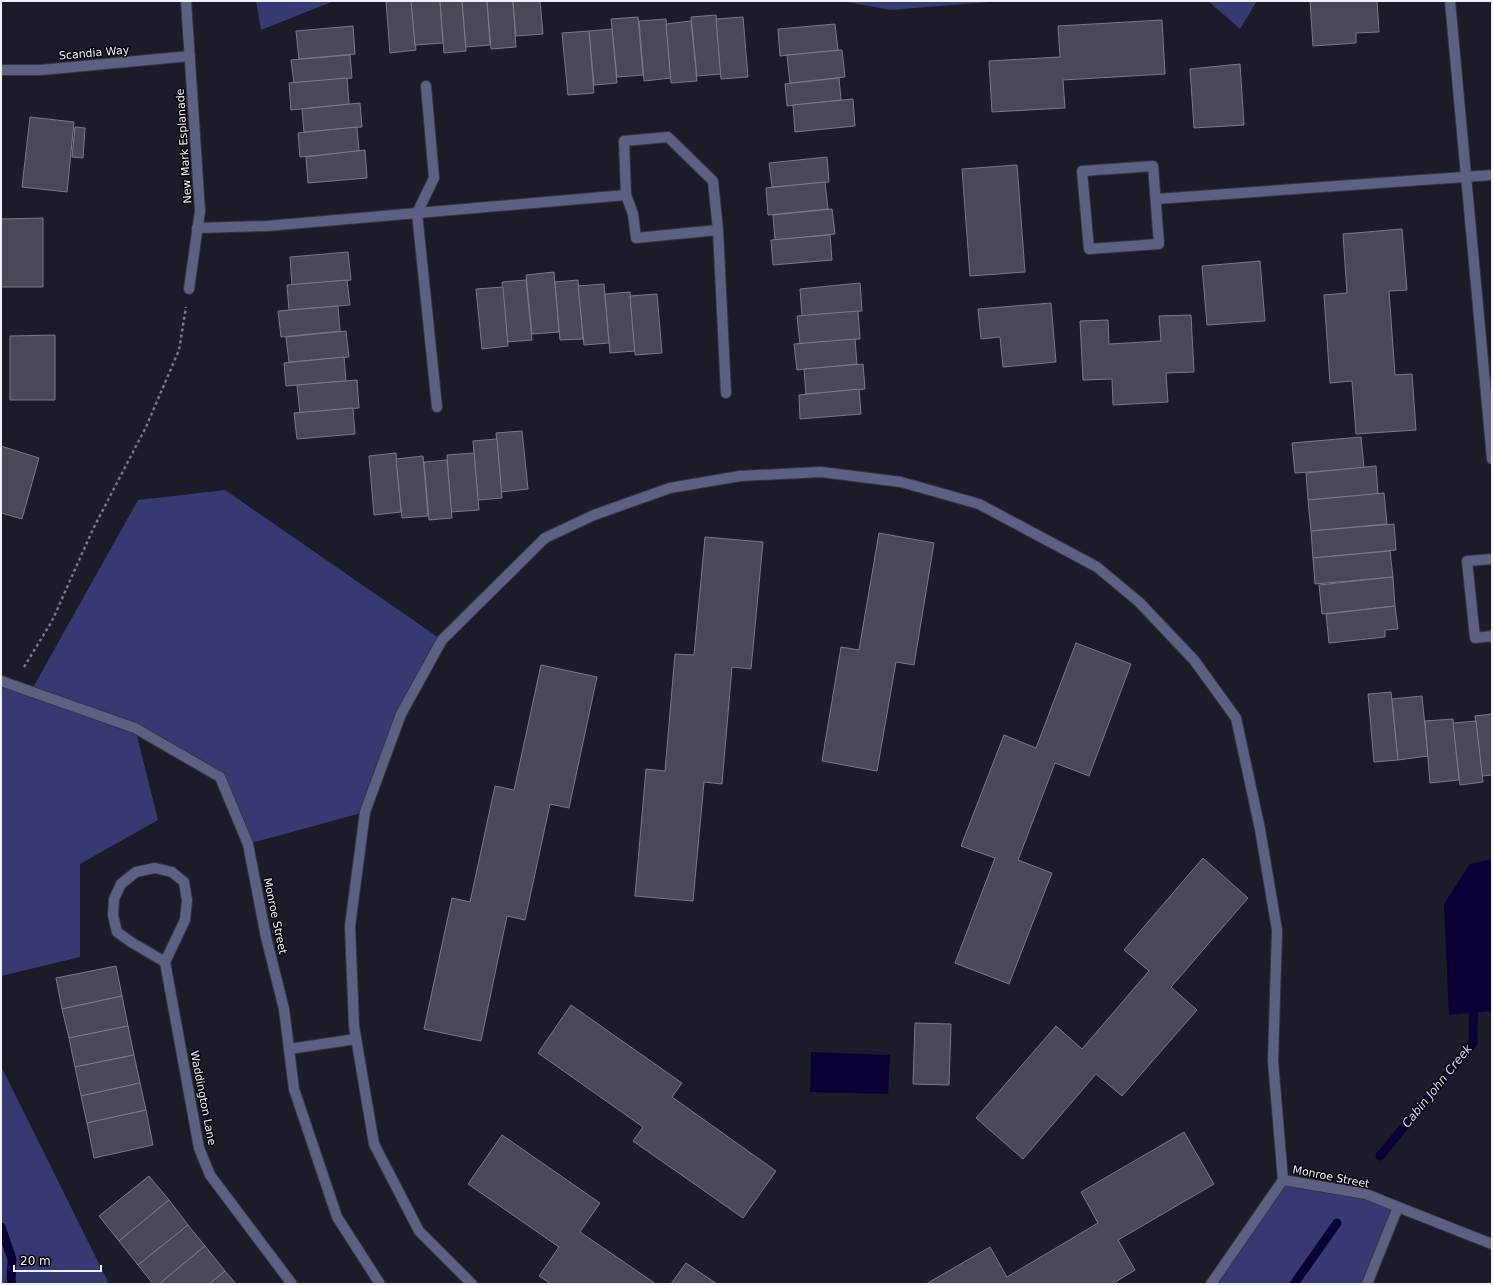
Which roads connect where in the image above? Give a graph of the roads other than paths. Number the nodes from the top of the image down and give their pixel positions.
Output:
1 (186, 1) edge
2 (1450, 1) edge
3 (190, 56) junction
4 (1, 70) edge
5 (426, 86) dead end
6 (1492, 174) edge
7 (1467, 177) junction
8 (626, 195) junction
9 (1156, 199) junction
10 (417, 213) junction
11 (197, 228) junction
12 (718, 230) junction
13 (189, 289) road end
14 (726, 394) dead end
15 (437, 407) dead end
16 (1492, 458) edge
17 (1492, 559) edge
18 (1492, 636) edge
19 (1, 681) edge
20 (165, 962) junction
21 (356, 1038) junction
22 (289, 1049) junction
23 (1283, 1180) junction
24 (1398, 1207) junction
25 (1492, 1244) edge
26 (292, 1284) edge
27 (380, 1284) edge
28 (472, 1284) edge
29 (1211, 1284) edge
30 (1367, 1284) edge

1 - 3 street, New Mark Esplanade
2 - 7 street
3 - 4 street, Scandia Way
3 - 11 street, New Mark Esplanade
5 - 10 street
6 - 7 street
7 - 9 street
7 - 16 street
8 - 10 street
8 - 12 street
8 - 12 street
9 - 9 street
10 - 11 street
10 - 15 street
11 - 13 street, New Mark Esplanade
12 - 14 street
17 - 18 street
19 - 22 street, Monroe Street
20 - 20 street
20 - 26 street, Waddington Lane
21 - 22 street
21 - 23 street
21 - 28 street
22 - 27 street, Monroe Street
23 - 24 street, Monroe Street
23 - 29 street, Monroe Street
24 - 25 street, Monroe Street
24 - 30 street

